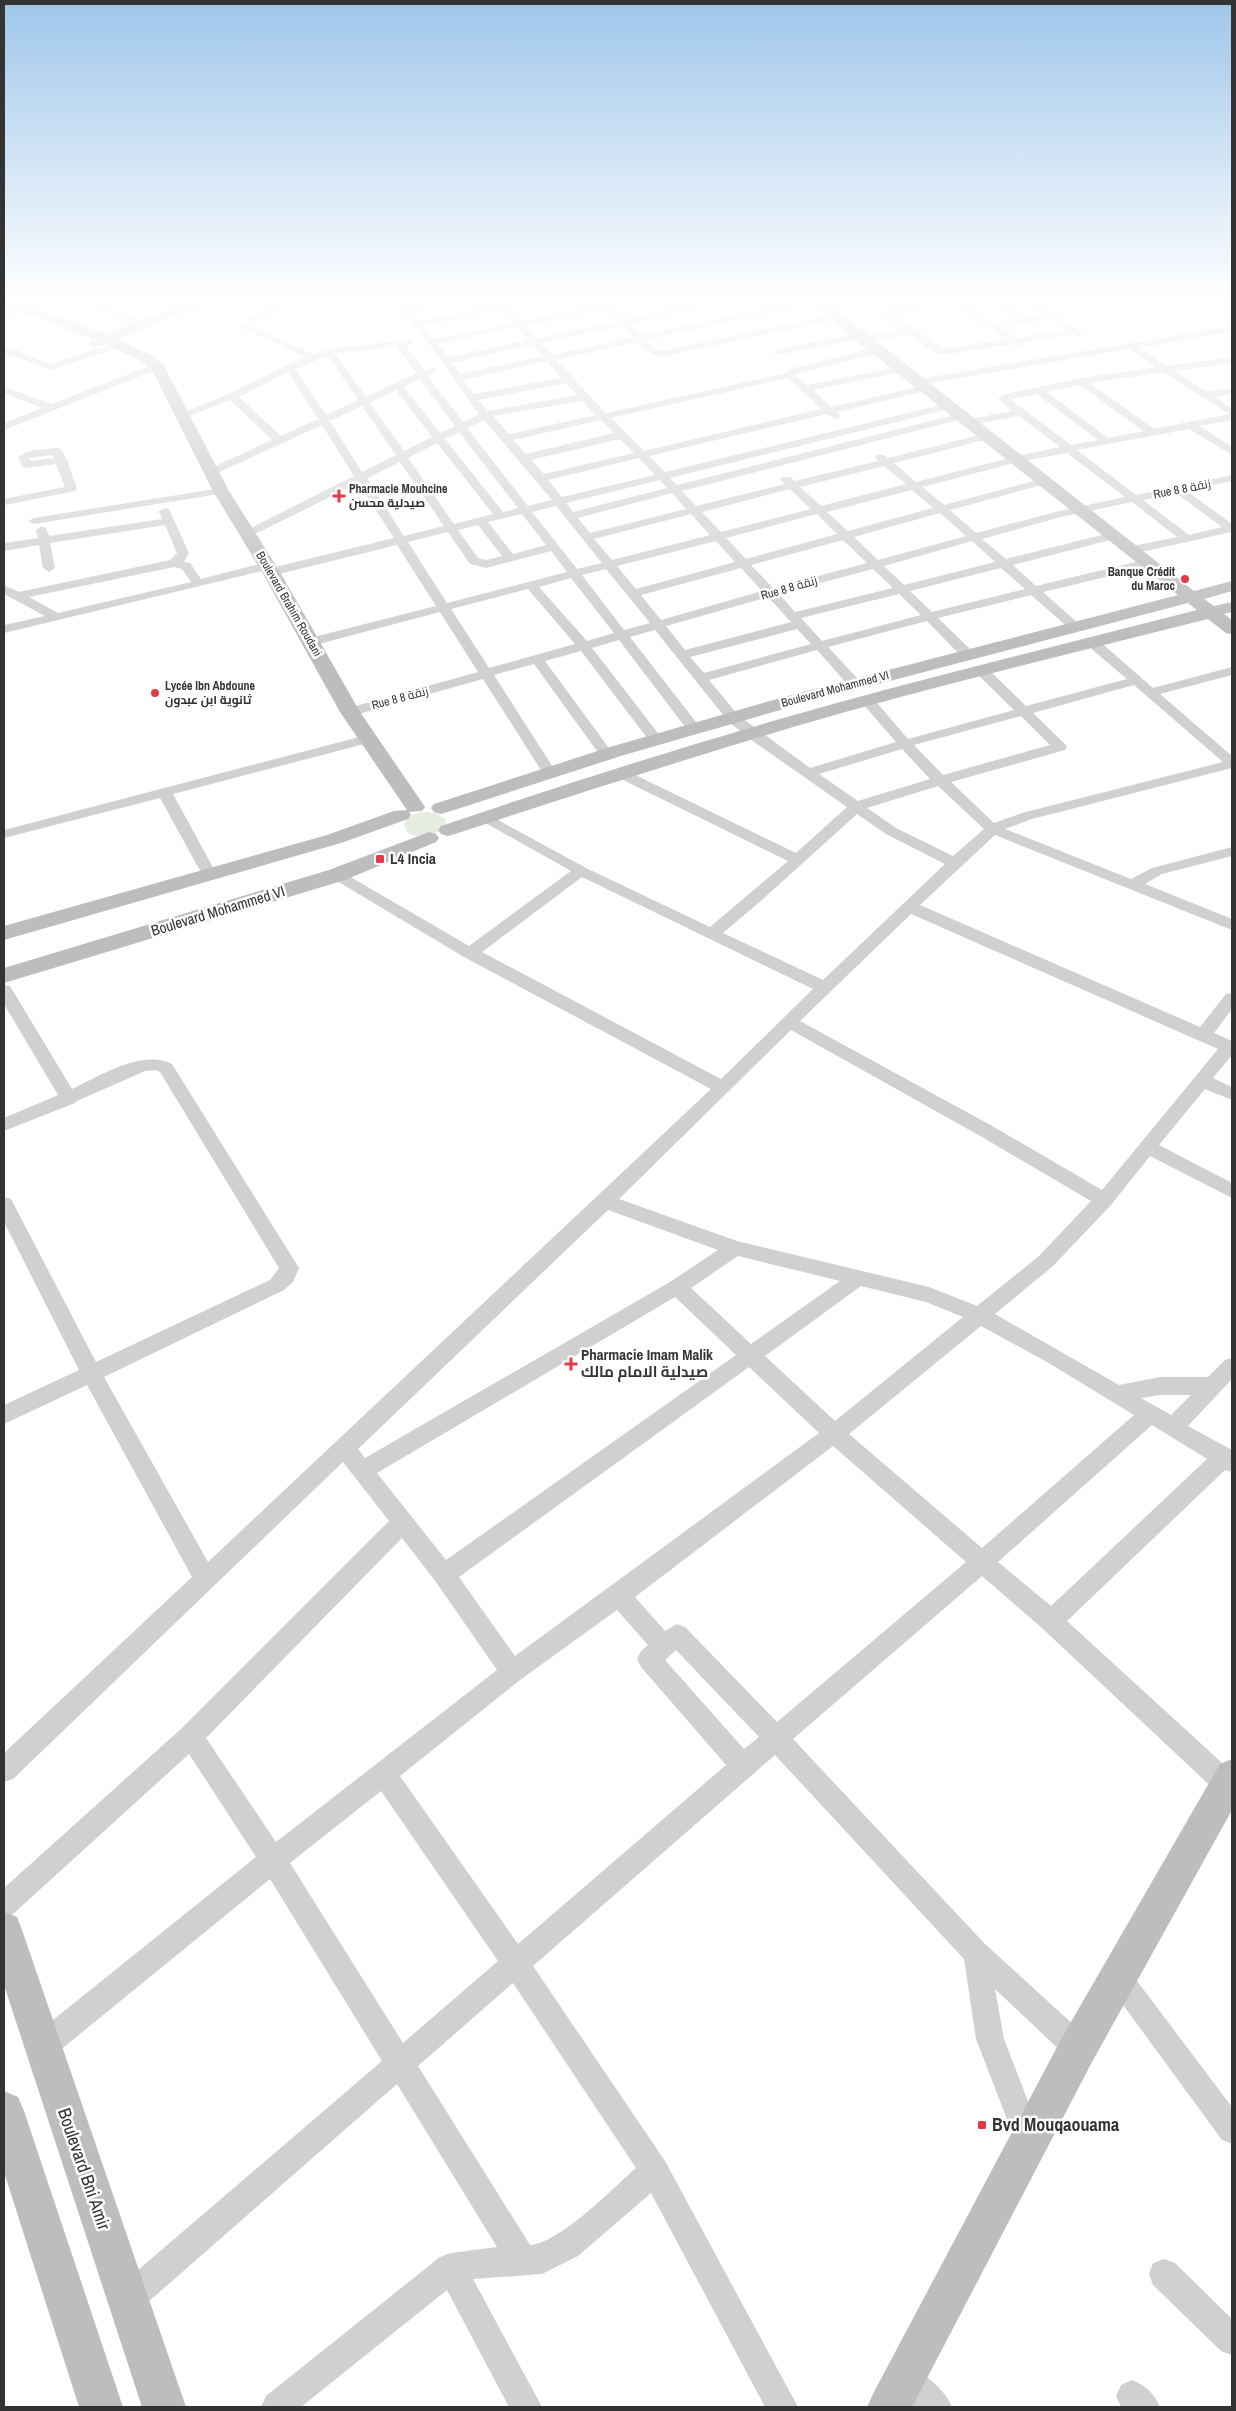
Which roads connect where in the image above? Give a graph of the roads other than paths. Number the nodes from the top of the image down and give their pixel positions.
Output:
1 (829, 411) edge
2 (43, 412) edge
3 (178, 412) edge
4 (192, 412) edge
5 (249, 412) edge
6 (319, 412) edge
7 (338, 412) edge
8 (372, 412) edge
9 (419, 412) edge
10 (449, 412) edge
11 (485, 412) edge
12 (501, 412) edge
13 (598, 412) edge
14 (627, 412) edge
15 (827, 412) edge
16 (927, 412) edge
17 (957, 412) edge
18 (1067, 412) edge
19 (1123, 412) edge
20 (1019, 413) joint
21 (487, 414) junction
22 (180, 416) junction
23 (603, 417) junction
24 (323, 418) junction
25 (1232, 418) edge
26 (967, 419) junction
27 (1192, 426) junction
28 (4, 427) edge
29 (461, 427) junction
30 (850, 430) junction
31 (737, 433) junction
32 (1152, 433) junction
33 (621, 435) junction
34 (439, 436) junction
35 (988, 436) junction
36 (507, 438) junction
37 (278, 439) junction
38 (861, 442) junction
39 (1107, 442) junction
40 (1069, 449) junction
41 (1232, 452) edge
42 (757, 453) junction
43 (642, 455) junction
44 (401, 456) junction
45 (524, 458) junction
46 (1018, 459) junction
47 (62, 460) dead end
48 (886, 462) junction
49 (770, 465) junction
50 (211, 472) junction
51 (361, 476) junction
52 (662, 476) junction
53 (541, 478) junction
54 (1046, 481) junction
55 (1230, 482) edge
56 (793, 486) junction
57 (915, 486) junction
58 (674, 490) junction
59 (1179, 490) junction
60 (221, 491) junction
61 (39, 496) junction
62 (26, 498) junction
63 (1134, 498) junction
64 (161, 501) junction
65 (559, 501) junction
66 (4, 502) edge
67 (526, 509) junction
68 (942, 509) junction
69 (1080, 509) junction
70 (819, 510) junction
71 (693, 511) junction
72 (500, 516) junction
73 (570, 516) junction
74 (170, 521) junction
75 (40, 522) junction
76 (481, 522) junction
77 (451, 529) junction
78 (1232, 529) edge
79 (247, 534) junction
80 (844, 536) junction
81 (1114, 536) junction
82 (717, 537) junction
83 (973, 537) junction
84 (587, 538) junction
85 (1187, 538) junction
86 (401, 541) junction
87 (45, 542) junction
88 (4, 547) edge
89 (553, 547) junction
90 (1132, 550) junction
91 (510, 558) junction
92 (1148, 563) junction
93 (174, 564) junction
94 (742, 564) junction
95 (874, 564) junction
96 (1005, 564) junction
97 (610, 565) junction
98 (49, 568) dead end
99 (269, 569) junction
100 (575, 574) junction
101 (198, 584) junction
102 (531, 585) junction
103 (1232, 586) edge
104 (4, 589) edge
105 (901, 589) junction
106 (1034, 589) junction
107 (770, 593) junction
108 (632, 594) junction
109 (17, 596) junction
110 (1189, 597) junction
111 (1232, 607) edge
112 (444, 608) junction
113 (1210, 613) junction
114 (57, 616) junction
115 (930, 616) junction
116 (796, 621) junction
117 (658, 624) junction
118 (1075, 627) junction
119 (4, 629) edge
120 (1232, 629) edge
121 (620, 636) junction
122 (311, 642) junction
123 (1093, 642) junction
124 (818, 644) junction
125 (584, 646) junction
126 (681, 655) junction
127 (968, 655) junction
128 (538, 659) junction
129 (982, 671) junction
130 (1232, 671) edge
131 (487, 674) junction
132 (700, 678) junction
133 (1137, 680) junction
134 (854, 683) junction
135 (1151, 692) junction
136 (867, 700) junction
137 (1023, 710) junction
138 (350, 712) junction
139 (733, 718) junction
140 (694, 729) junction
141 (752, 734) junction
142 (367, 739) junction
143 (656, 740) junction
144 (904, 744) junction
145 (607, 755) junction
146 (1230, 758) edge
147 (549, 772) junction
148 (808, 773) junction
149 (622, 774) junction
150 (940, 780) junction
151 (164, 791) junction
152 (856, 807) junction
153 (441, 808) junction
154 (408, 811) junction
155 (487, 818) junction
156 (992, 829) junction
157 (4, 834) edge
158 (439, 834) junction
159 (1232, 851) edge
160 (798, 860) junction
161 (955, 863) junction
162 (581, 871) junction
163 (208, 873) junction
164 (338, 875) junction
165 (1134, 884) junction
166 (910, 907) junction
167 (1232, 925) edge
168 (4, 933) edge
169 (711, 934) junction
170 (470, 953) junction
171 (4, 976) edge
172 (825, 988) junction
173 (4, 990) edge
174 (1232, 998) edge
175 (789, 1022) junction
176 (1203, 1035) junction
177 (1231, 1047) edge
178 (1204, 1081) junction
179 (723, 1088) junction
180 (1232, 1094) edge
181 (68, 1098) junction
182 (4, 1125) edge
183 (1148, 1148) junction
184 (1232, 1191) edge
185 (1104, 1200) junction
186 (605, 1201) junction
187 (4, 1204) edge
188 (735, 1248) junction
189 (860, 1277) junction
190 (678, 1287) junction
191 (979, 1315) junction
192 (752, 1356) junction
193 (1232, 1366) edge
194 (91, 1373) junction
195 (1212, 1386) junction
196 (1115, 1394) junction
197 (4, 1415) edge
198 (1149, 1415) junction
199 (1172, 1428) junction
200 (834, 1434) junction
201 (344, 1447) junction
202 (1228, 1460) edge
203 (363, 1470) junction
204 (402, 1523) junction
205 (983, 1561) junction
206 (444, 1575) junction
207 (206, 1580) junction
208 (619, 1595) junction
209 (1051, 1621) junction
210 (663, 1646) junction
211 (512, 1672) junction
212 (191, 1736) junction
213 (776, 1738) junction
214 (743, 1766) junction
215 (4, 1770) edge
216 (383, 1773) junction
217 (1230, 1780) edge
218 (273, 1860) junction
219 (4, 1905) edge
220 (4, 1930) edge
221 (976, 1953) junction
222 (515, 1963) junction
223 (1119, 1978) junction
224 (43, 2046) junction
225 (1078, 2048) junction
226 (399, 2063) junction
227 (4, 2110) edge
228 (1232, 2130) edge
229 (1029, 2140) junction
230 (655, 2171) junction
231 (523, 2261) junction
232 (451, 2268) junction
233 (1164, 2274) dead end
234 (128, 2299) junction
235 (1232, 2340) edge
236 (896, 2393) edge
237 (101, 2407) edge
238 (164, 2407) edge
239 (277, 2407) edge
240 (526, 2407) edge
241 (782, 2407) edge
242 (936, 2407) edge

1 - 30 street
2 - 28 street
3 - 22 main road, Boulevard Brahim Roudani
4 - 22 street
5 - 37 street
6 - 24 street
7 - 24 street
8 - 44 street
9 - 34 street
10 - 29 street
11 - 21 street
12 - 21 street
13 - 23 street
14 - 23 street
15 - 31 street
16 - 30 street
17 - 26 main road
18 - 39 street
19 - 32 street
20 - 26 street
20 - 40 street
21 - 29 street
21 - 36 street
22 - 50 main road, Boulevard Brahim Roudani
23 - 33 street
23 - 36 street
24 - 37 street
24 - 51 street
25 - 27 street
26 - 35 main road
26 - 38 street
27 - 32 street
27 - 41 street
29 - 34 street
29 - 67 street
30 - 38 street
30 - 42 street
31 - 42 street
31 - 43 street
32 - 39 street
33 - 43 street
33 - 45 street
34 - 44 street
34 - 72 street
35 - 46 main road
35 - 48 street
36 - 45 street
37 - 50 street
38 - 48 street
38 - 49 street
39 - 40 street
40 - 46 street
40 - 63 street
42 - 49 street
42 - 52 street
43 - 52 street
43 - 53 street
44 - 51 street
44 - 77 street
45 - 53 street
46 - 54 main road
46 - 57 street
47 - 61 street
48 - 56 street
48 - 57 street
49 - 56 street
49 - 58 street
50 - 60 main road, Boulevard Brahim Roudani
51 - 79 street
51 - 86 street
52 - 58 street
52 - 65 street
53 - 65 street
54 - 68 street
54 - 69 main road
55 - 59 street, Rue 8 8 زنقة
56 - 70 street
56 - 71 street
57 - 68 street
57 - 70 street
58 - 71 street
58 - 73 street
59 - 63 street, Rue 8 8 زنقة
59 - 78 street
60 - 64 street
60 - 79 main road, Boulevard Brahim Roudani
61 - 62 street
61 - 75 street
62 - 66 street
62 - 75 street
63 - 69 street, Rue 8 8 زنقة
63 - 85 street
64 - 74 street
64 - 75 street
65 - 67 street
65 - 73 street
67 - 72 street
67 - 89 street
68 - 80 street
68 - 83 street
69 - 81 main road
69 - 83 street, Rue 8 8 زنقة
70 - 80 street
70 - 82 street
71 - 82 street
71 - 84 street
72 - 76 street
73 - 84 street
74 - 87 street
74 - 93 street
75 - 87 street
76 - 77 street
76 - 91 street
77 - 86 street
77 - 91 street
78 - 85 street
79 - 99 main road, Boulevard Brahim Roudani
80 - 94 street
80 - 95 street
81 - 90 main road
81 - 96 street
82 - 94 street
82 - 97 street
83 - 95 street, Rue 8 8 زنقة
83 - 96 street
84 - 97 street
85 - 90 street
86 - 99 street
86 - 112 street
87 - 88 street
87 - 98 street
89 - 91 street
89 - 100 street
90 - 92 main road
92 - 106 street
92 - 110 main road
93 - 101 street
93 - 109 street
94 - 107 street
94 - 108 street
95 - 105 street
95 - 107 street, Rue 8 8 زنقة
96 - 105 street
96 - 106 street
97 - 100 street
97 - 108 street
99 - 101 street
99 - 122 main road, Boulevard Brahim Roudani
100 - 102 street
100 - 121 street
101 - 114 street
102 - 112 street
102 - 125 street
103 - 110 main road, Boulevard Mohammed VI
104 - 109 street
105 - 115 street
105 - 116 street
106 - 115 street
106 - 118 street
107 - 116 street
107 - 117 street, Rue 8 8 زنقة
108 - 117 street
109 - 114 street
110 - 113 main road
110 - 118 main road, Boulevard Mohammed VI
111 - 113 main road, Boulevard Mohammed VI
112 - 122 street
112 - 131 street
113 - 120 main road
113 - 123 main road, Boulevard Mohammed VI
114 - 119 street
115 - 124 street
115 - 127 street
116 - 124 street
116 - 126 street
117 - 121 street, Rue 8 8 زنقة
117 - 126 street
118 - 127 main road, Boulevard Mohammed VI
121 - 125 street, Rue 8 8 زنقة
121 - 140 street
122 - 138 main road, Boulevard Brahim Roudani
123 - 129 main road, Boulevard Mohammed VI
123 - 133 street
124 - 132 street
124 - 134 street
125 - 128 street, Rue 8 8 زنقة
125 - 143 street
126 - 132 street
127 - 134 main road, Boulevard Mohammed VI
128 - 131 street, Rue 8 8 زنقة
128 - 145 street
129 - 136 main road, Boulevard Mohammed VI
129 - 137 street
130 - 135 street
131 - 138 street, Rue 8 8 زنقة
131 - 147 street
132 - 139 street
133 - 135 street
133 - 137 street
134 - 139 main road, Boulevard Mohammed VI
135 - 146 street
136 - 141 main road, Boulevard Mohammed VI
136 - 144 street
137 - 144 street
137 - 150 street
138 - 142 main road, Boulevard Brahim Roudani
139 - 140 main road, Boulevard Mohammed VI
139 - 141 street
140 - 143 main road, Boulevard Mohammed VI
141 - 148 street
141 - 149 main road, Boulevard Mohammed VI
142 - 151 street
142 - 154 main road, Boulevard Brahim Roudani
143 - 145 main road, Boulevard Mohammed VI
144 - 148 street
144 - 150 street
145 - 147 main road, Boulevard Mohammed VI
146 - 156 street
147 - 153 main road, Boulevard Mohammed VI
148 - 152 street
149 - 155 main road, Boulevard Mohammed VI
149 - 160 street
150 - 152 street
150 - 156 street
151 - 157 street
151 - 163 street
152 - 160 street
152 - 161 street
153 - 154 main road
153 - 158 main road
154 - 158 main road
154 - 163 main road
155 - 158 main road, Boulevard Mohammed VI
155 - 162 street
156 - 161 street
156 - 165 street
158 - 164 main road, Boulevard Mohammed VI
159 - 165 street
160 - 169 street
161 - 166 street
162 - 169 street
162 - 170 street
163 - 168 main road
164 - 170 street
164 - 171 main road, Boulevard Mohammed VI
165 - 167 street
166 - 172 street
166 - 176 street
169 - 172 street
170 - 179 street
172 - 175 street
173 - 181 street
174 - 176 street
175 - 179 street
175 - 185 street
176 - 177 street
177 - 178 street
178 - 180 street
178 - 183 street
179 - 186 street
181 - 182 street
181 - 194 street
183 - 184 street
183 - 185 street
185 - 191 street
186 - 188 street
186 - 201 street
187 - 194 street
188 - 189 street
188 - 190 street
189 - 191 street
189 - 192 street
190 - 192 street
190 - 203 street
191 - 196 street
191 - 200 street
192 - 200 street
192 - 206 street
193 - 195 street
194 - 197 street
194 - 207 street
195 - 196 street
195 - 199 street
196 - 198 street
198 - 199 street
198 - 205 street
199 - 202 street
200 - 205 street
200 - 208 street
201 - 203 street
201 - 207 street
202 - 209 street
203 - 204 street
204 - 206 street
204 - 212 street
205 - 209 street
205 - 213 street
206 - 211 street
207 - 215 street
208 - 210 street
208 - 211 street
209 - 217 street
210 - 213 street
210 - 214 street
211 - 216 street
212 - 218 street
212 - 219 street
213 - 214 street
213 - 221 street
214 - 222 street
216 - 218 street
216 - 222 street
217 - 223 main road
218 - 224 street
218 - 226 street
220 - 224 main road, Boulevard Bni Amir
221 - 225 street
221 - 229 street
222 - 226 street
222 - 230 street
223 - 225 main road
223 - 228 street
224 - 234 main road, Boulevard Bni Amir
225 - 229 main road
226 - 231 street
226 - 234 street
227 - 237 main road
229 - 236 main road
230 - 231 street
230 - 241 street
231 - 232 street
232 - 239 street
232 - 240 street
233 - 235 street
234 - 238 main road, Boulevard Bni Amir
236 - 242 street

